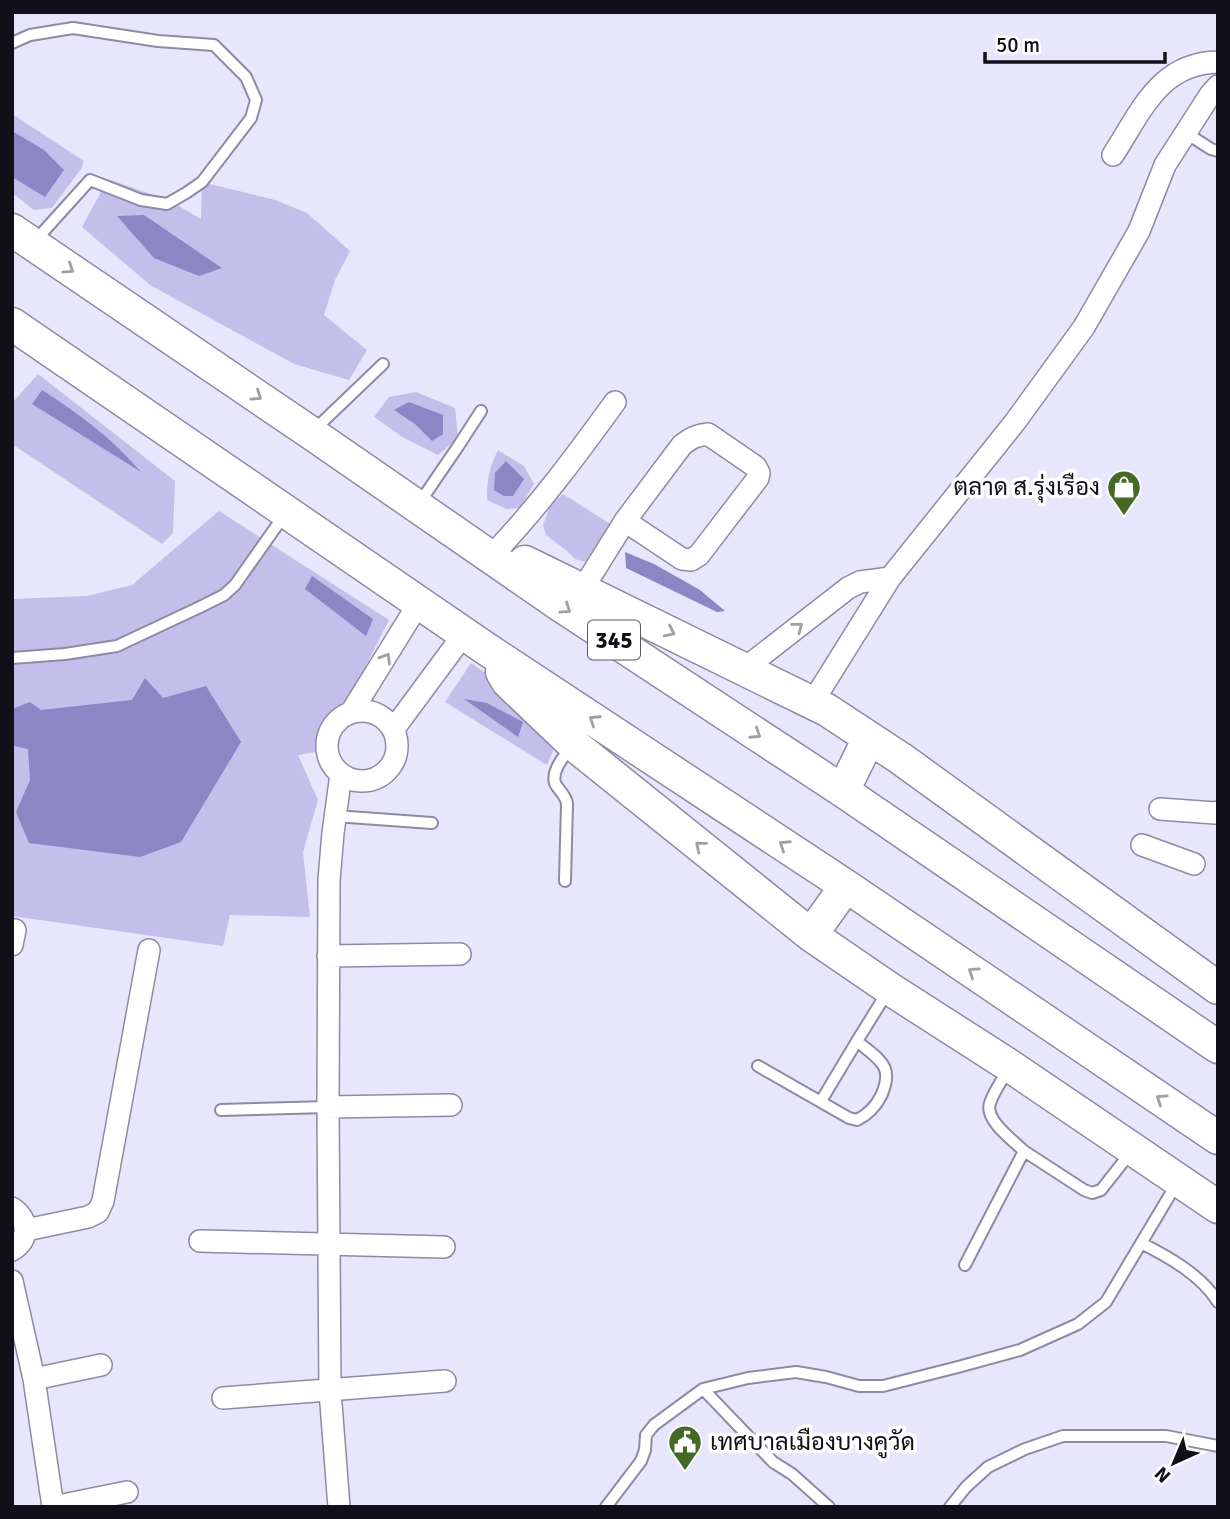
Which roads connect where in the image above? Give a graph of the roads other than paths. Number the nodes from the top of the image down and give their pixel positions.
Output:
1 (12, 43) edge
2 (1218, 62) edge
3 (1218, 86) edge
4 (1186, 133) junction
5 (1218, 151) edge
6 (1113, 155) dead end
7 (22, 237) edge
8 (12, 324) edge
9 (383, 364) dead end
10 (615, 402) dead end
11 (481, 411) dead end
12 (311, 433) junction
13 (416, 507) junction
14 (286, 512) junction
15 (625, 521) junction
16 (452, 531) junction
17 (498, 549) junction
18 (890, 578) junction
19 (582, 590) junction
20 (419, 603) junction
21 (475, 641) junction
22 (12, 658) edge
23 (744, 669) junction
24 (813, 703) junction
25 (352, 711) junction
26 (393, 730) junction
27 (869, 737) junction
28 (573, 744) junction
29 (341, 774) junction
30 (842, 791) junction
31 (1160, 809) dead end
32 (1218, 812) edge
33 (335, 816) junction
34 (432, 823) dead end
35 (1142, 845) dead end
36 (1194, 864) dead end
37 (565, 881) dead end
38 (846, 886) junction
39 (811, 935) junction
40 (149, 950) dead end
41 (460, 954) dead end
42 (328, 956) junction
43 (1218, 988) edge
44 (890, 989) junction
45 (857, 1041) junction
46 (1218, 1047) edge
47 (758, 1066) dead end
48 (1010, 1066) junction
49 (821, 1101) junction
50 (451, 1105) dead end
51 (328, 1107) junction
52 (220, 1110) dead end
53 (1218, 1138) edge
54 (1132, 1150) junction
55 (1024, 1151) junction
56 (1178, 1181) junction
57 (1218, 1207) edge
58 (12, 1208) edge
59 (26, 1230) junction
60 (200, 1241) dead end
61 (330, 1243) junction
62 (1141, 1243) junction
63 (444, 1247) dead end
64 (12, 1250) edge
65 (965, 1265) dead end
66 (12, 1281) edge
67 (1218, 1302) edge
68 (101, 1365) dead end
69 (34, 1379) junction
70 (445, 1381) dead end
71 (703, 1389) junction
72 (330, 1391) junction
73 (223, 1398) dead end
74 (1218, 1446) edge
75 (127, 1492) dead end
76 (53, 1507) edge
77 (339, 1507) edge
78 (606, 1507) edge
79 (829, 1507) edge
80 (950, 1507) edge

1 - 7 lane
2 - 6 street
3 - 4 street
4 - 5 lane
4 - 18 street
7 -> 12 main road, 345
8 - 14 main road
9 - 12 lane
10 - 17 street
11 - 13 lane
12 - 13 main road, 345
13 - 16 main road, 345
14 - 20 main road
14 - 22 lane
15 - 15 street
15 - 19 street
16 - 17 main road
16 -> 30 main road, 345
17 - 19 main road
23 -> 18 street
18 - 24 street
19 -> 23 main road
20 - 21 main road
25 -> 20 street
21 - 26 street
21 - 28 main road
38 -> 21 main road
23 - 24 main road
24 - 27 main road
25 - 26 street
25 - 29 street
26 - 29 street
27 - 30 main road
27 - 43 main road
28 - 37 lane
39 -> 28 main road
29 - 33 street
30 - 46 main road, 345
31 - 32 street
33 - 34 lane
33 - 42 street
35 - 36 street
38 - 39 main road
53 -> 38 main road
39 - 44 main road
40 - 59 street
41 - 42 street
42 - 51 street
44 - 45 lane
44 - 48 main road
45 - 49 lane
45 - 49 lane
47 - 49 lane
48 - 54 main road
48 - 55 lane
50 - 51 street
51 - 52 lane
51 - 61 street
54 - 55 lane
54 - 56 main road
55 - 65 lane
56 - 57 main road
56 - 62 lane
58 - 59 street
59 - 64 street
60 - 61 street
61 - 63 street
61 - 72 street
62 - 67 lane
62 - 71 lane
66 - 69 street
68 - 69 street
69 - 76 street
70 - 72 street
71 - 78 lane
71 - 79 lane
72 - 73 street
72 - 77 street
74 - 80 lane
75 - 76 street

